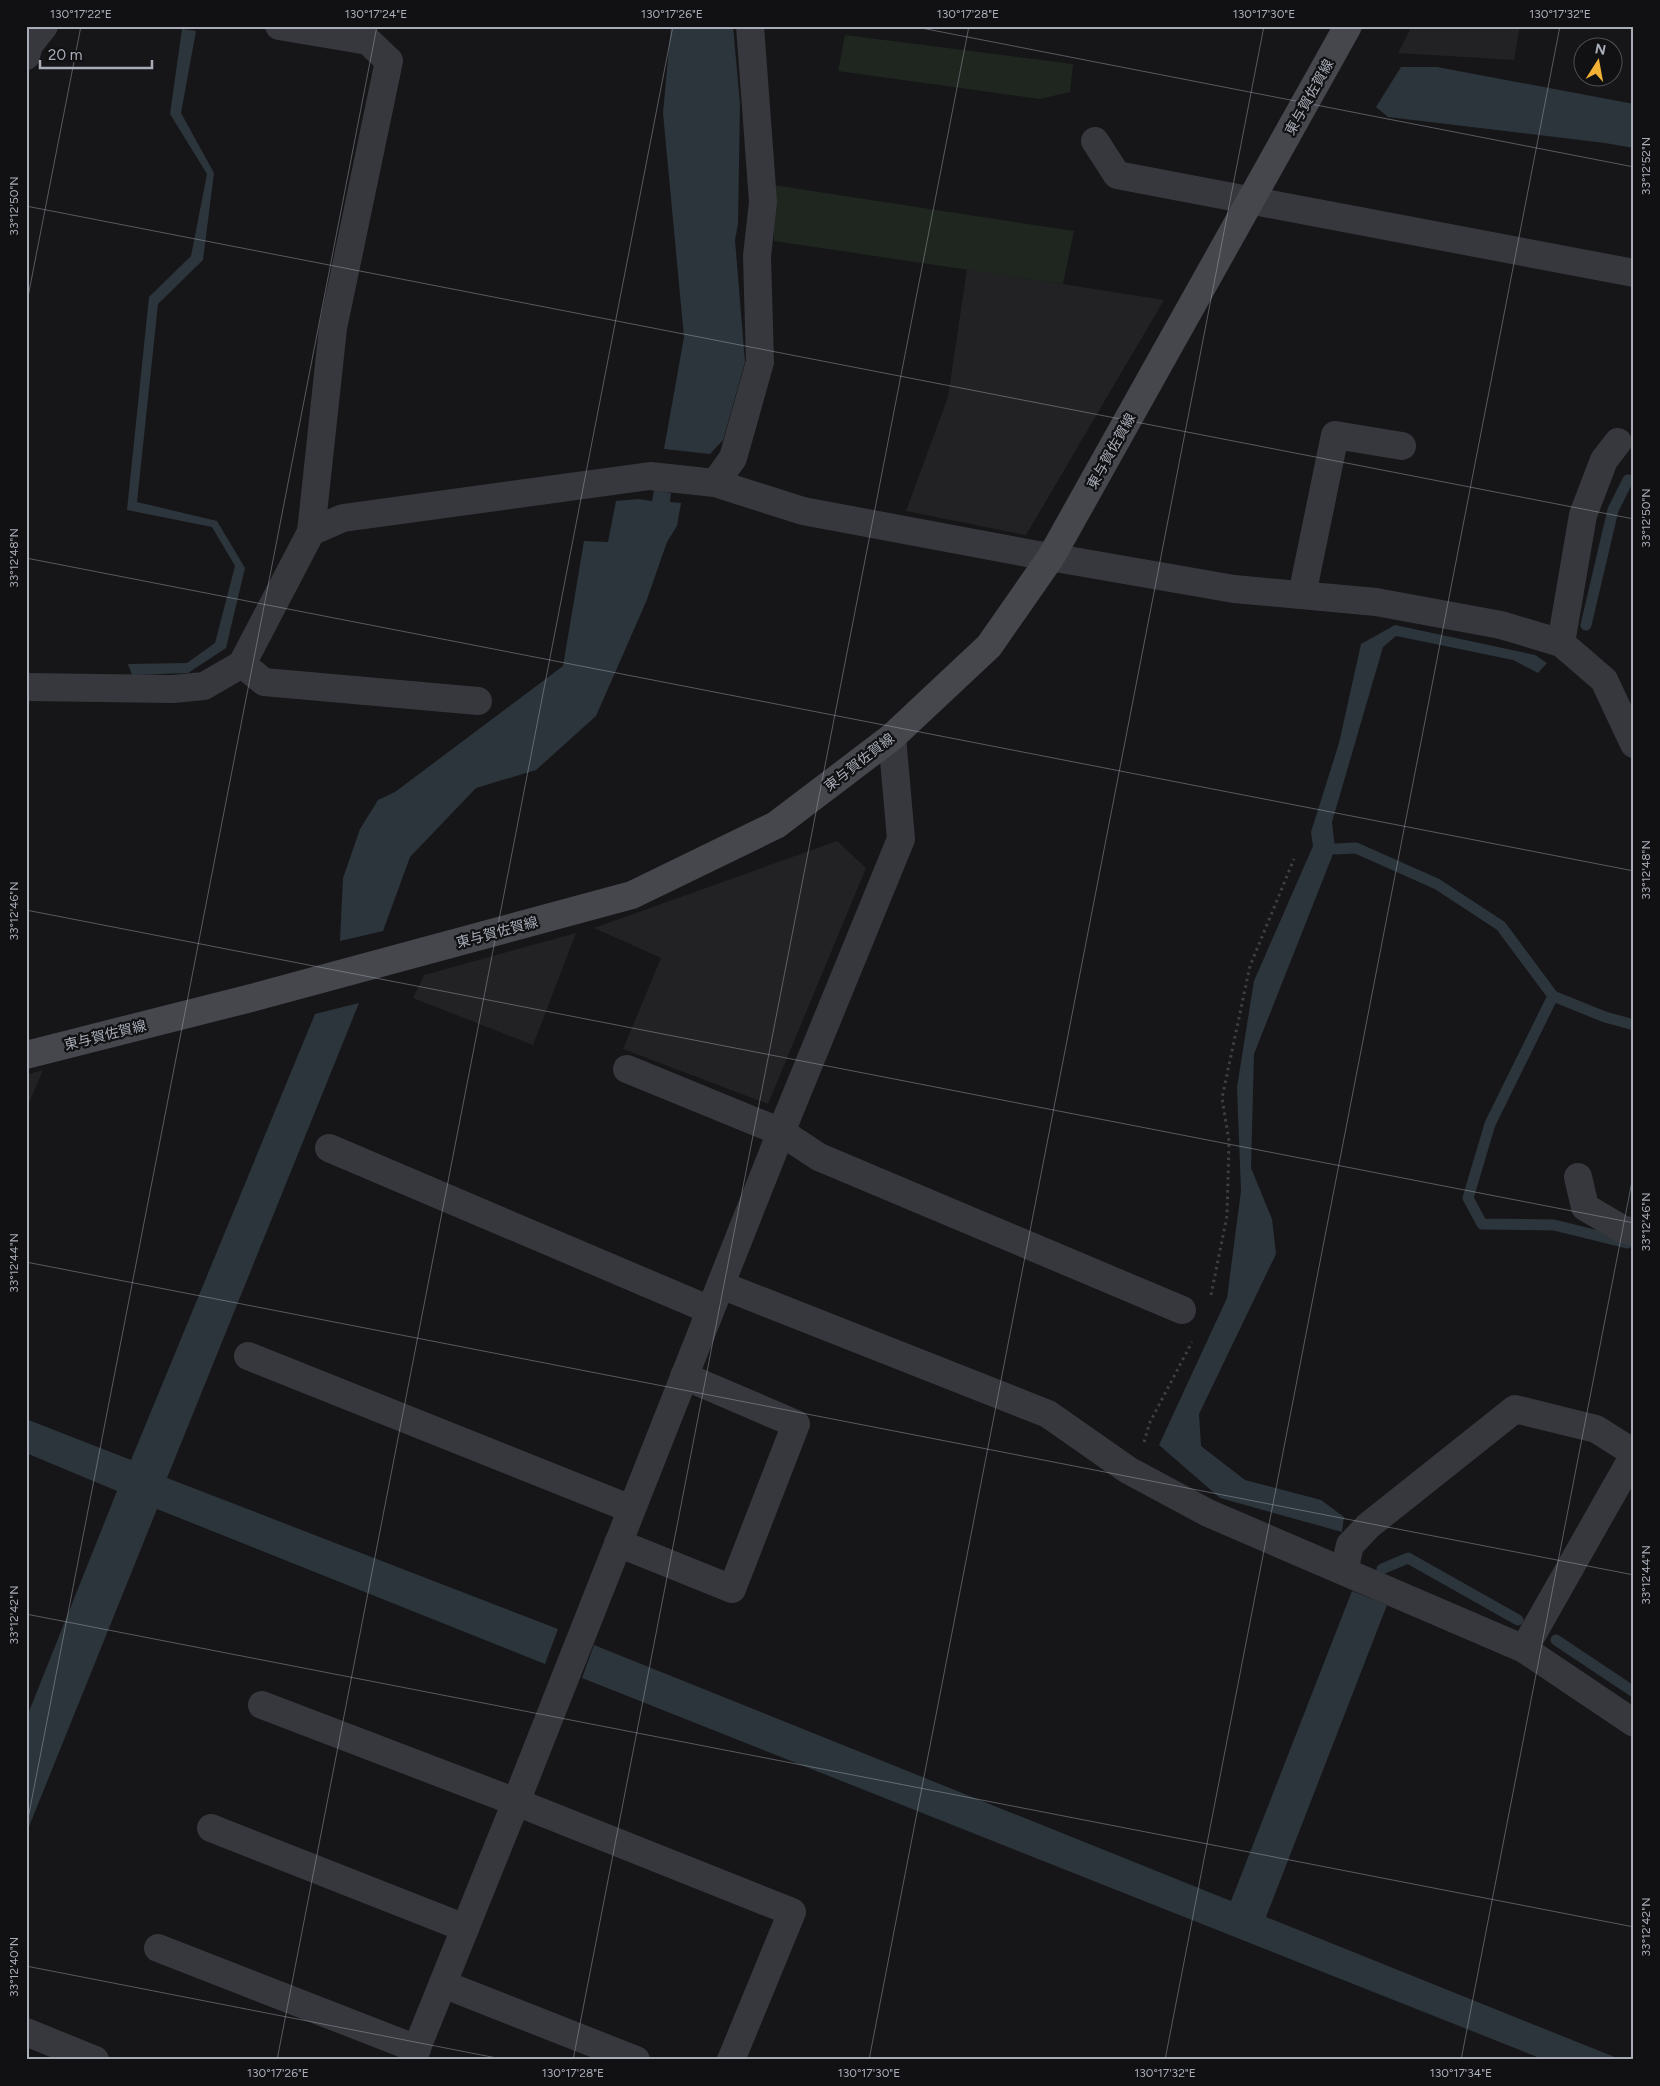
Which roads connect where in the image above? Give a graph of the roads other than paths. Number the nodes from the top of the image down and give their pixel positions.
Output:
1 (44, 26) edge
2 (279, 26) edge
3 (750, 26) edge
4 (1348, 26) edge
5 (26, 56) edge
6 (1095, 141) dead end
7 (1251, 200) junction
8 (1634, 274) edge
9 (1618, 442) dead end
10 (1402, 446) dead end
11 (715, 483) junction
12 (311, 532) junction
13 (1051, 557) junction
14 (1302, 595) junction
15 (1561, 643) junction
16 (242, 664) junction
17 (26, 687) edge
18 (478, 702) dead end
19 (892, 737) junction
20 (1634, 744) edge
21 (26, 1055) edge
22 (627, 1069) dead end
23 (781, 1132) junction
24 (329, 1148) dead end
25 (1578, 1178) dead end
26 (1634, 1232) edge
27 (721, 1285) junction
28 (710, 1310) junction
29 (1182, 1310) dead end
30 (248, 1356) dead end
31 (684, 1376) junction
32 (1634, 1454) edge
33 (631, 1509) junction
34 (618, 1543) junction
35 (1344, 1571) junction
36 (1524, 1649) junction
37 (262, 1705) dead end
38 (1634, 1723) edge
39 (516, 1802) junction
40 (211, 1828) dead end
41 (465, 1928) junction
42 (158, 1948) dead end
43 (442, 1984) junction
44 (26, 2032) edge
45 (414, 2054) edge
46 (95, 2060) edge
47 (636, 2060) edge
48 (731, 2060) edge

1 - 5 street
2 - 12 street
3 - 11 street
4 - 7 main road, 東与賀佐賀線
6 - 7 street
7 - 8 street
7 - 13 main road, 東与賀佐賀線
9 - 15 street
10 - 14 street
11 - 12 street
11 - 13 street
12 - 16 street
13 - 14 street
13 - 19 main road, 東与賀佐賀線
14 - 15 street
15 - 20 street
16 - 17 street
16 - 18 street
19 - 21 main road, 東与賀佐賀線
19 - 23 street
22 - 23 street
23 - 27 street
23 - 29 street
24 - 28 street
25 - 26 street
27 - 28 street
27 - 35 street
28 - 31 street
30 - 33 street
31 - 33 street
31 - 34 street
32 - 35 street
32 - 36 street
33 - 34 street
34 - 39 street
35 - 36 street
36 - 38 street
37 - 39 street
39 - 41 street
39 - 48 street
40 - 41 street
41 - 43 street
42 - 45 street
43 - 45 street
43 - 47 street
44 - 46 street

